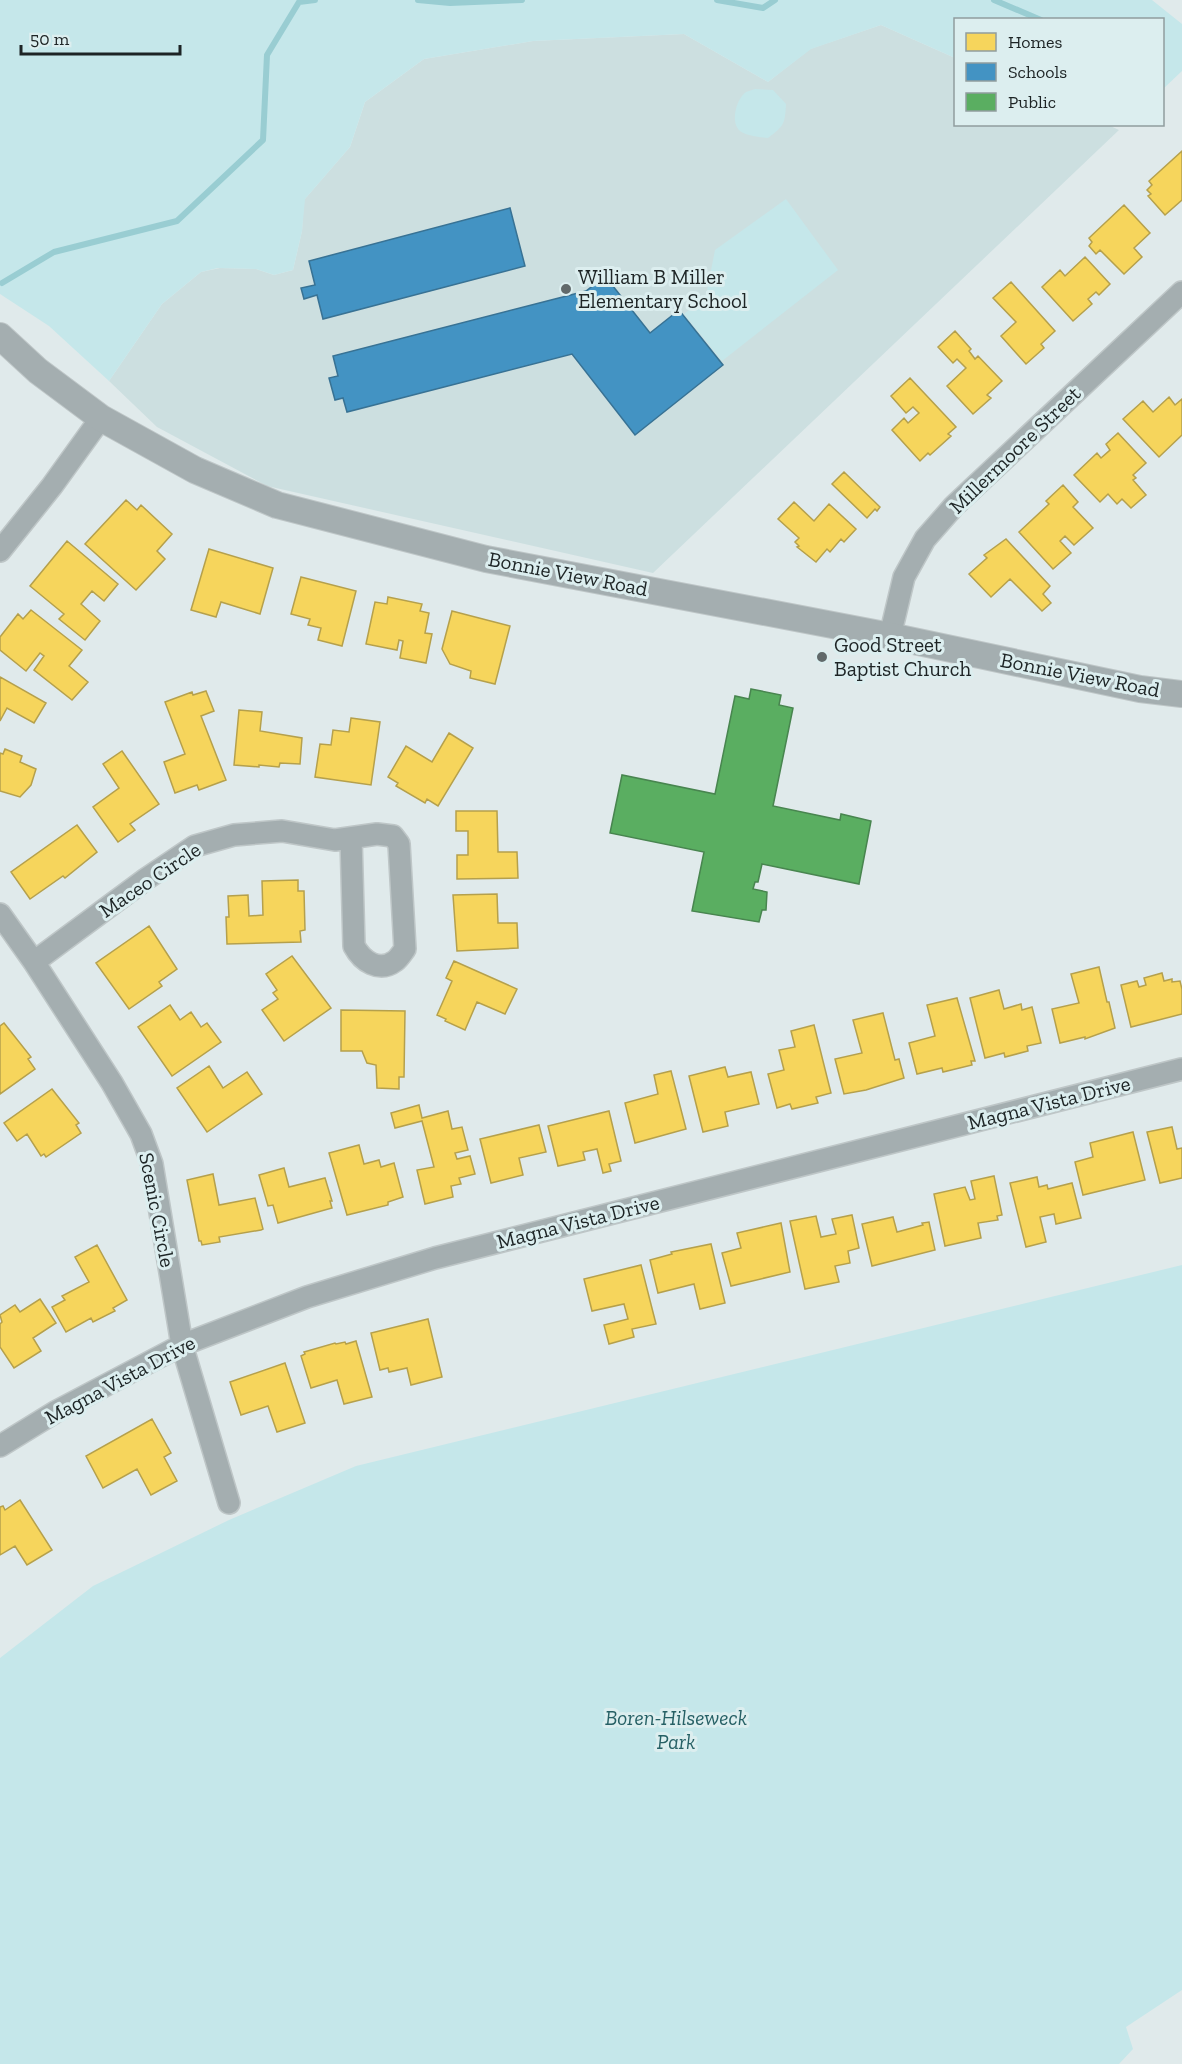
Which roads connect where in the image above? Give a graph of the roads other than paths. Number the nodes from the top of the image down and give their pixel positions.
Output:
1 (1182, 292) edge
2 (0, 336) edge
3 (101, 418) junction
4 (0, 551) edge
5 (890, 636) junction
6 (1182, 694) edge
7 (351, 838) junction
8 (0, 914) edge
9 (34, 962) junction
10 (1182, 1070) edge
11 (182, 1345) junction
12 (0, 1446) edge
13 (229, 1503) dead end

1 - 5 street, Millermoore Street
2 - 3 street, Bonnie View Road
3 - 4 street
3 - 5 street, Bonnie View Road
5 - 6 street, Bonnie View Road
7 - 7 street, Maceo Circle
7 - 9 street, Maceo Circle
8 - 9 street, Scenic Circle
9 - 11 street, Scenic Circle
10 - 11 street, Magna Vista Drive
11 - 12 street, Magna Vista Drive
11 - 13 street, Scenic Circle

